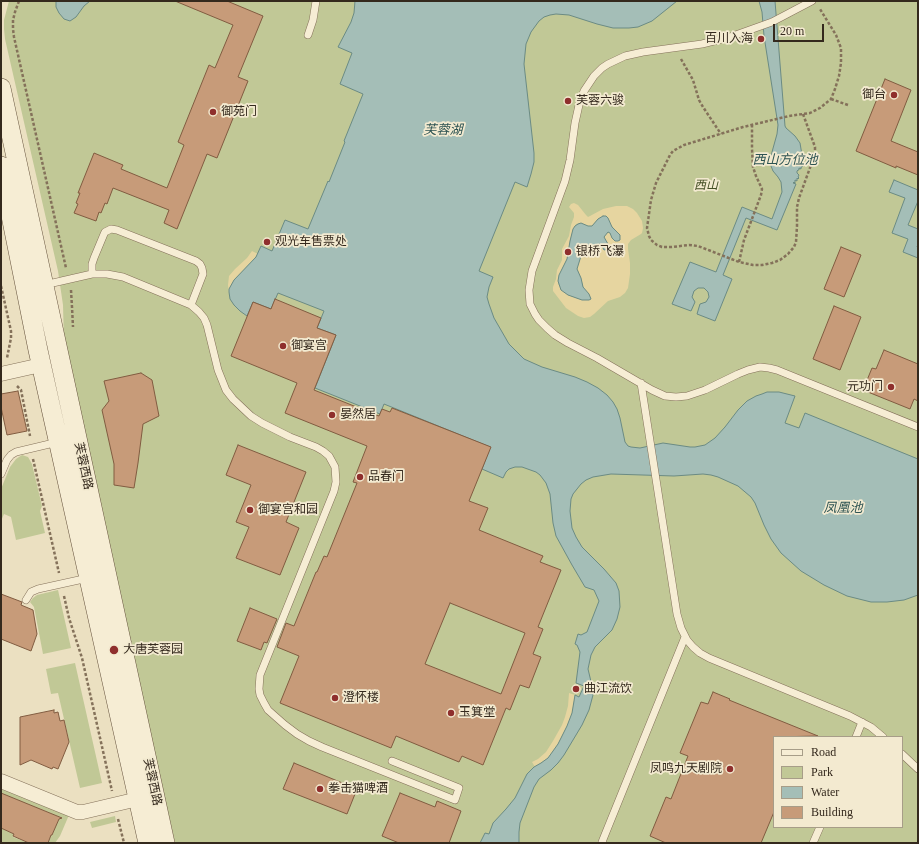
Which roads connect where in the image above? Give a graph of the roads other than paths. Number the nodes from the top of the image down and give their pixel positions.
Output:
1 (316, 1) edge
2 (815, 3) edge
3 (308, 34) dead end
4 (1, 88) edge
5 (1, 166) edge
6 (92, 274) junction
7 (44, 285) junction
8 (191, 305) junction
9 (41, 365) junction
10 (5, 373) edge
11 (641, 383) junction
12 (918, 427) edge
13 (58, 442) junction
14 (1, 474) edge
15 (89, 578) junction
16 (26, 600) dead end
17 (685, 637) junction
18 (862, 722) junction
19 (856, 736) edge
20 (882, 736) edge
21 (903, 755) edge
22 (392, 761) dead end
23 (918, 769) edge
24 (1, 781) edge
25 (138, 799) junction
26 (820, 828) edge
27 (148, 843) edge
28 (165, 843) edge
29 (602, 843) edge
30 (813, 843) edge

1 - 3 lane
2 - 11 lane
4 - 7 main road, 芙蓉西路
5 - 9 main road, 芙蓉西路
6 - 7 lane
6 - 8 lane
6 - 8 lane
7 - 28 main road, 芙蓉西路
8 - 22 lane
9 - 10 street
9 - 13 main road, 芙蓉西路
11 - 12 lane
11 - 17 lane
13 - 14 lane
13 - 15 main road, 芙蓉西路
15 - 16 lane
15 - 25 main road, 芙蓉西路
17 - 18 lane
17 - 29 lane
18 - 19 lane
18 - 20 lane
21 - 23 lane
24 - 25 street
25 - 27 main road, 芙蓉西路
26 - 30 lane

